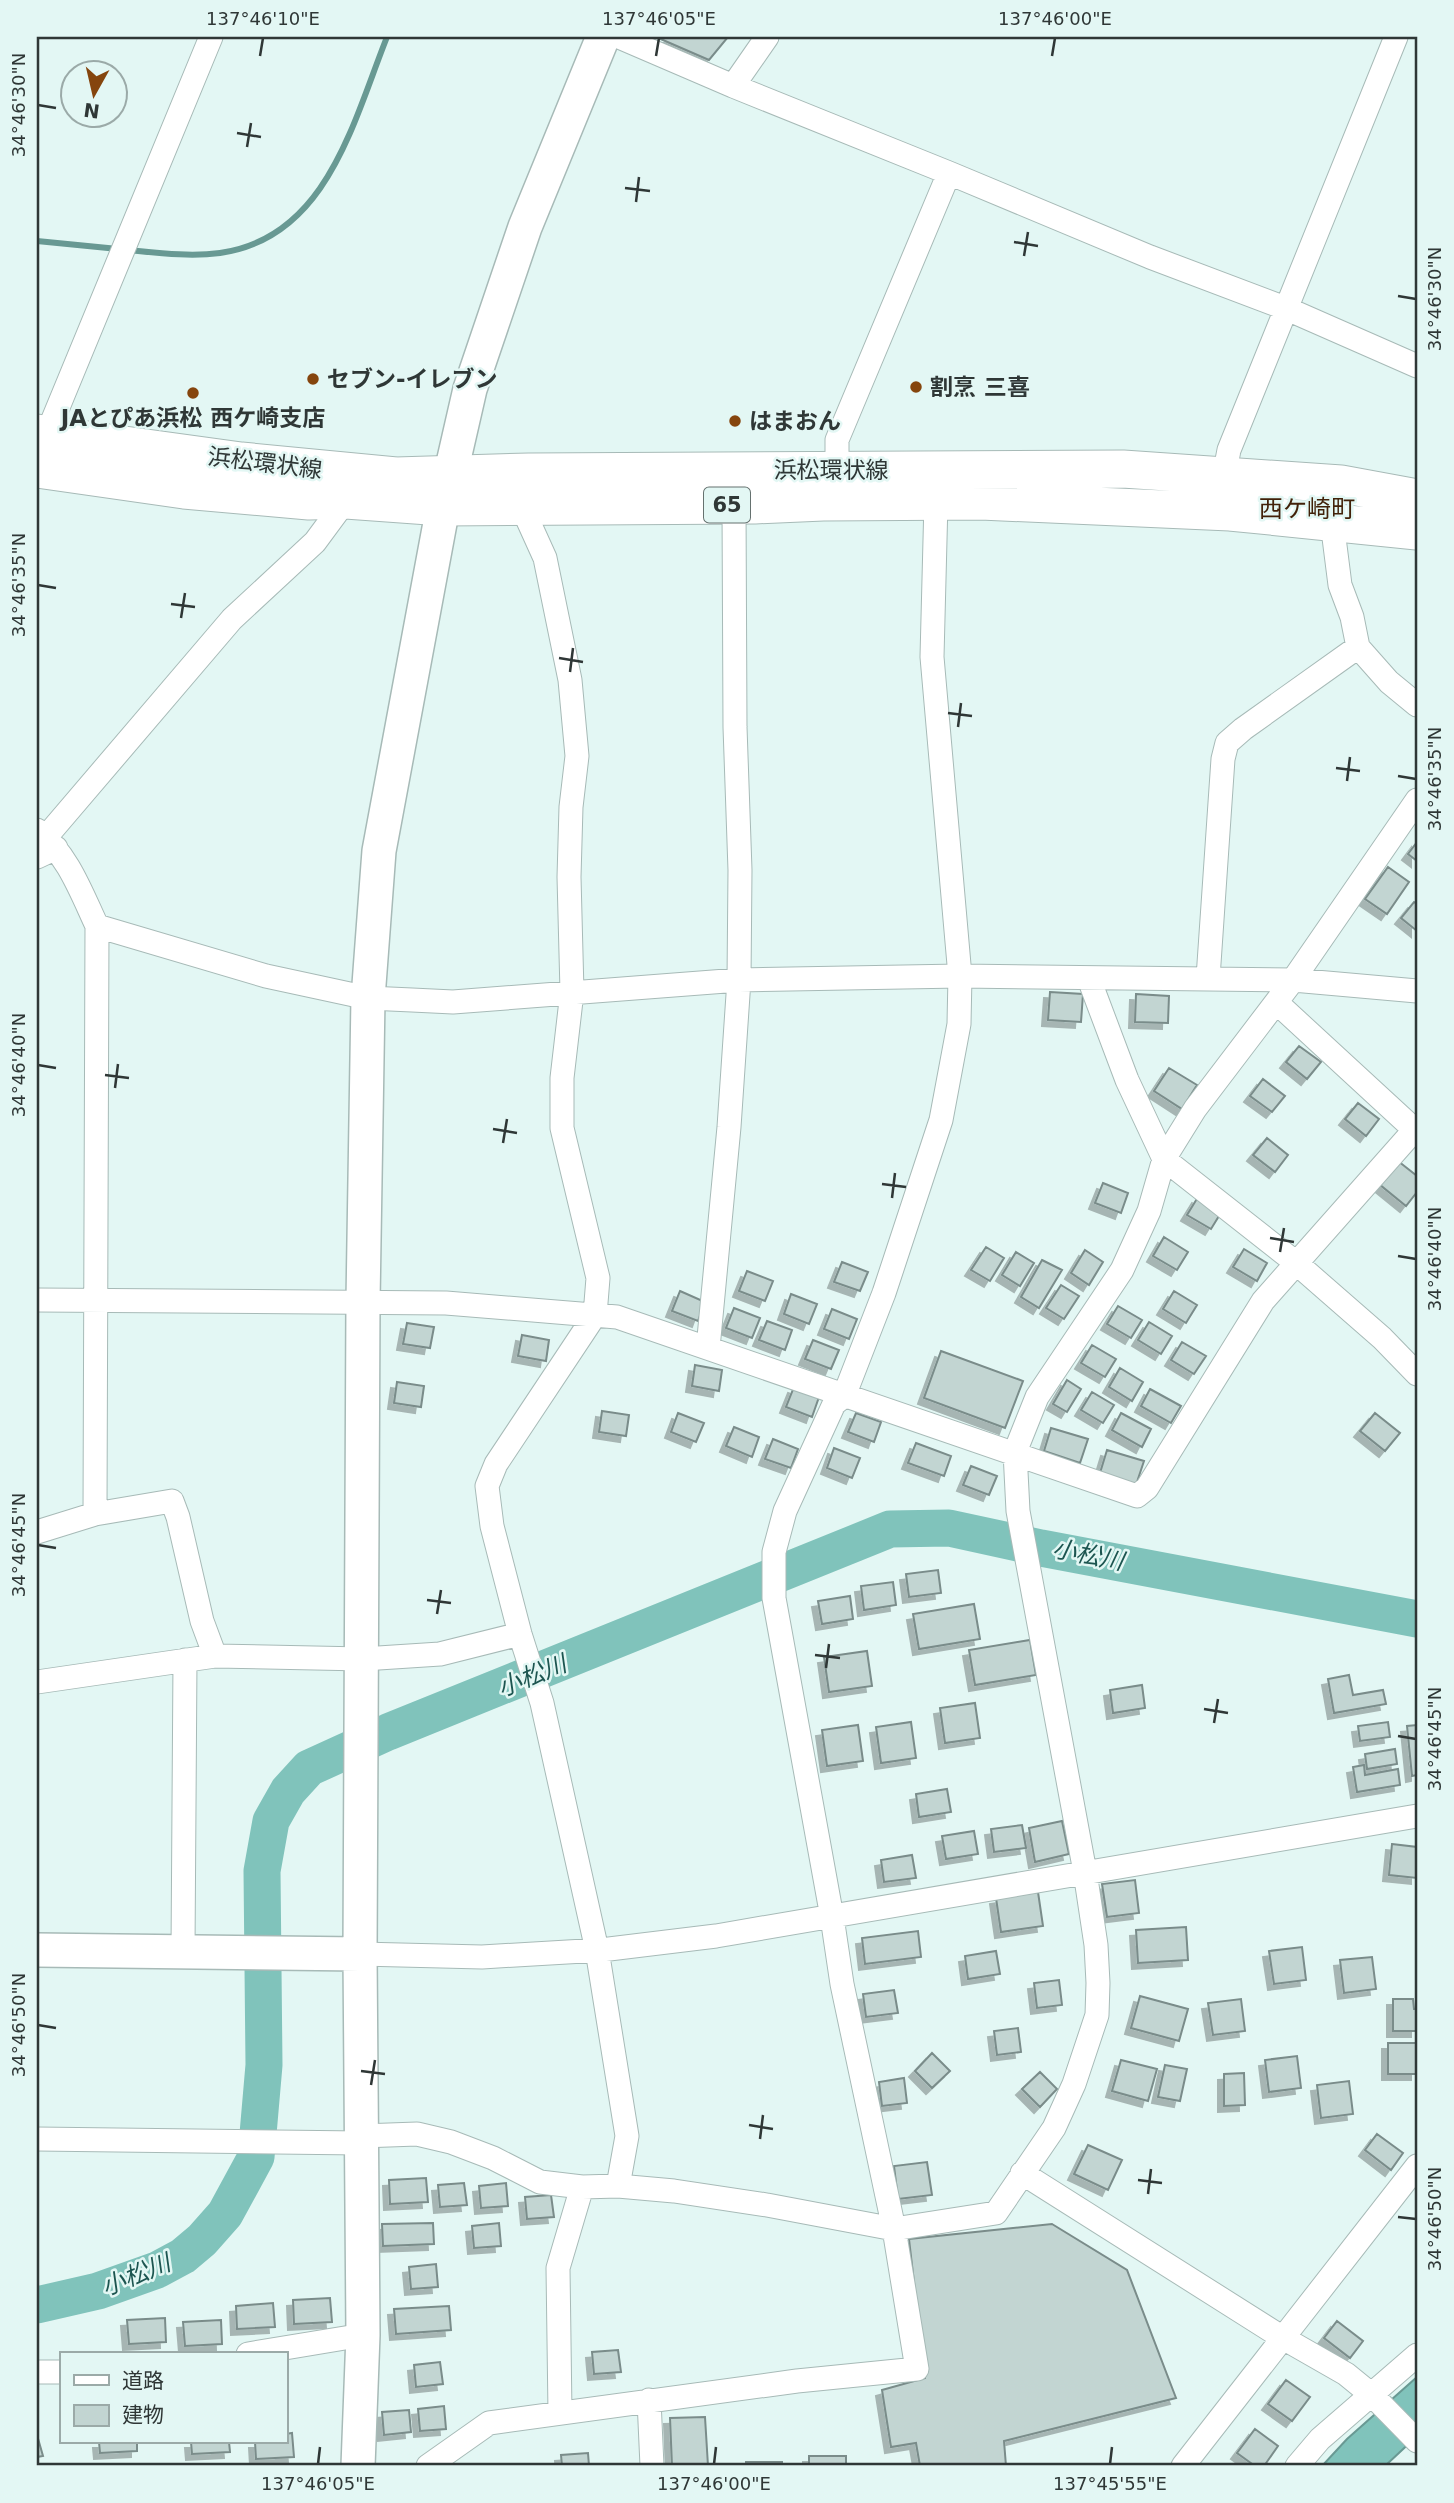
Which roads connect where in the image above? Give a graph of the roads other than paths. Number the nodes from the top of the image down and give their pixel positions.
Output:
1 (211, 37) edge
2 (603, 37) edge
3 (618, 37) edge
4 (767, 37) edge
5 (1396, 37) edge
6 (733, 86) junction
7 (949, 173) junction
8 (1285, 308) junction
9 (1417, 366) edge
10 (42, 433) edge
11 (37, 469) edge
12 (837, 469) junction
13 (1224, 476) junction
14 (446, 490) junction
15 (1417, 498) edge
16 (346, 500) junction
17 (936, 501) junction
18 (521, 505) junction
19 (734, 505) junction
20 (1332, 522) junction
21 (1417, 531) edge
22 (1358, 648) junction
23 (1417, 705) edge
24 (1417, 800) edge
25 (44, 843) edge
26 (97, 926) junction
27 (960, 976) junction
28 (1208, 978) junction
29 (1089, 979) junction
30 (739, 980) junction
31 (1293, 980) junction
32 (1417, 991) edge
33 (572, 992) junction
34 (368, 998) junction
35 (1277, 1003) junction
36 (1416, 1130) edge
37 (1164, 1159) junction
38 (1296, 1262) junction
39 (37, 1300) edge
40 (96, 1300) junction
41 (363, 1301) junction
42 (595, 1315) junction
43 (708, 1348) junction
44 (1417, 1374) edge
45 (844, 1396) junction
46 (1015, 1452) junction
47 (95, 1514) junction
48 (37, 1532) edge
49 (523, 1643) junction
50 (215, 1656) junction
51 (363, 1659) junction
52 (185, 1660) junction
53 (37, 1682) edge
54 (1417, 1816) edge
55 (1084, 1872) junction
56 (832, 1917) junction
57 (37, 1950) edge
58 (597, 1950) junction
59 (183, 1951) junction
60 (360, 1954) junction
61 (37, 2139) edge
62 (361, 2139) junction
63 (1417, 2166) edge
64 (1022, 2174) junction
65 (618, 2186) junction
66 (582, 2187) junction
67 (894, 2230) junction
68 (363, 2335) junction
69 (1283, 2338) junction
70 (259, 2352) edge
71 (1417, 2355) edge
72 (37, 2372) edge
73 (60, 2372) edge
74 (1373, 2398) junction
75 (649, 2400) junction
76 (559, 2413) junction
77 (1417, 2441) edge
78 (358, 2466) edge
79 (428, 2466) edge
80 (652, 2466) edge
81 (1182, 2466) edge
82 (1297, 2466) edge

1 - 10 street
2 - 14 street
3 - 6 street
4 - 6 street
5 - 8 street
6 - 7 street
7 - 8 street
7 - 12 street
8 - 9 street
8 - 13 street
10 - 14 main road, 浜松環状線 / 65
11 - 16 main road, 浜松環状線 / 65
12 - 13 main road, 浜松環状線 / 65
12 - 14 main road, 浜松環状線 / 65
13 - 15 main road, 浜松環状線 / 65
14 - 16 main road, 浜松環状線 / 65
14 - 18 main road, 浜松環状線 / 65
14 - 34 street
16 - 25 street
17 - 19 main road, 浜松環状線 / 65
17 - 20 main road, 浜松環状線 / 65
17 - 27 street
18 - 19 main road, 浜松環状線 / 65
18 - 33 street
19 - 30 street
20 - 21 main road, 浜松環状線 / 65
20 - 22 street
22 - 23 street
22 - 28 street
24 - 31 street
25 - 26 street
26 - 34 street
26 - 40 street
27 - 29 street
27 - 30 street
27 - 45 street
28 - 29 street
28 - 31 street
29 - 37 street
30 - 33 street
30 - 43 street
31 - 32 street
31 - 35 street
33 - 34 street
33 - 42 street
34 - 41 street
35 - 36 street
35 - 37 street
36 - 38 street
37 - 38 street
37 - 46 street
38 - 44 street
38 - 46 street
39 - 40 street
40 - 41 street
40 - 47 street
41 - 42 street
41 - 51 street
42 - 43 street
42 - 49 street
43 - 45 street
45 - 46 street
45 - 56 street
46 - 55 street
47 - 48 street
47 - 50 street
49 - 51 street
49 - 58 street
50 - 51 street
50 - 52 street
51 - 60 street
52 - 53 street
52 - 59 street
54 - 55 street
55 - 56 street
55 - 64 street
56 - 58 street
56 - 67 street
57 - 59 street
58 - 60 street
58 - 65 street
59 - 60 street
60 - 62 street
61 - 62 street
62 - 66 street
62 - 68 street
63 - 69 street
64 - 67 street
64 - 69 street
65 - 66 street
65 - 67 street
66 - 76 street
67 - 75 street
68 - 70 street
68 - 78 street
69 - 74 street
69 - 81 street
71 - 74 street
72 - 73 street
74 - 77 street
74 - 82 street
75 - 76 street
75 - 80 street
76 - 79 street

